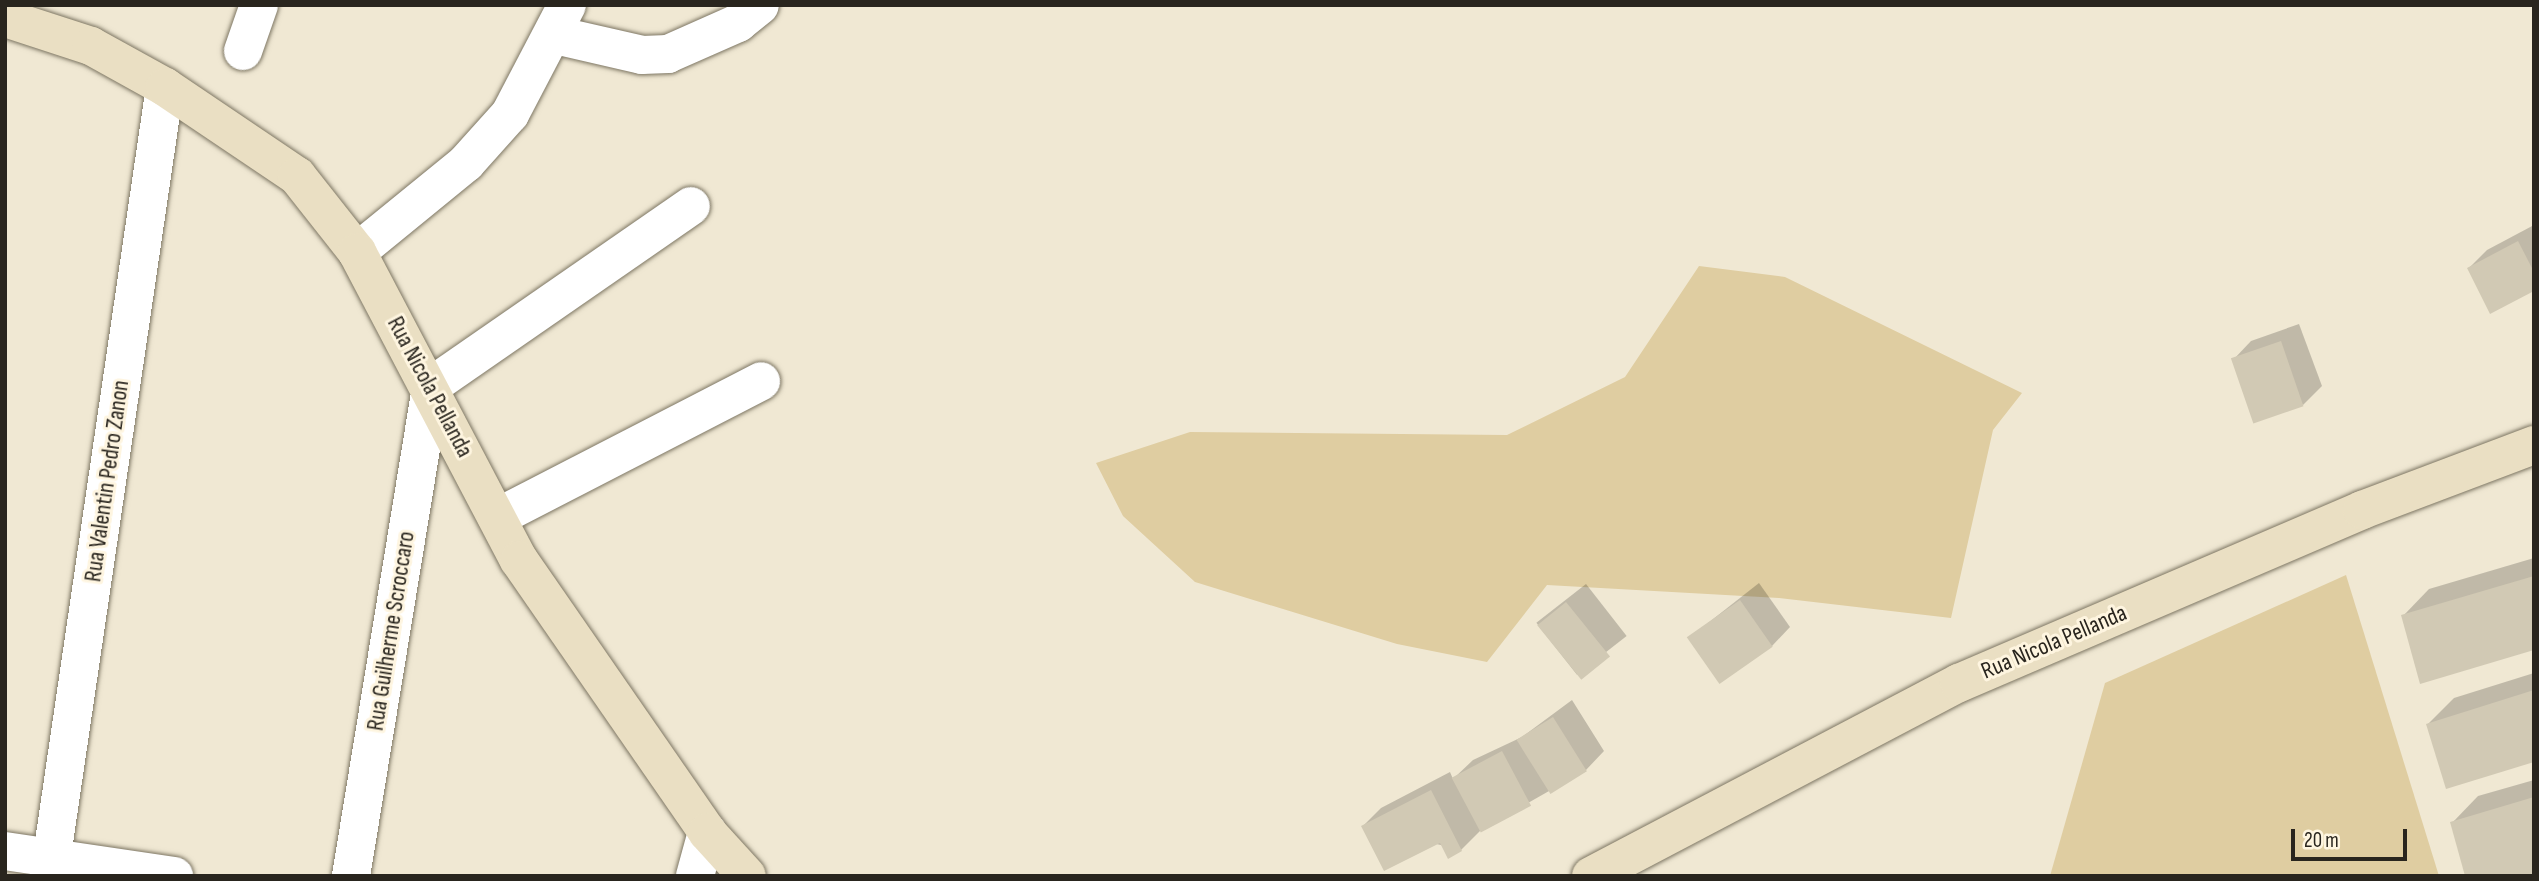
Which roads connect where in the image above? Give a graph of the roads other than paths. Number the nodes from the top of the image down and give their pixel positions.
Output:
1 (259, 5) edge
2 (760, 5) edge
3 (5, 18) edge
4 (561, 20) edge
5 (243, 51) dead end
6 (165, 87) junction
7 (691, 206) dead end
8 (357, 252) junction
9 (761, 381) dead end
10 (431, 386) junction
11 (2534, 444) edge
12 (498, 517) junction
13 (707, 832) junction
14 (5, 851) edge
15 (51, 867) edge
16 (174, 876) edge
17 (351, 876) edge
18 (695, 876) edge
19 (747, 876) edge
20 (1591, 876) edge

1 - 5 street
2 - 4 street
3 - 6 main road, Rua Nicola Pellanda
4 - 8 street
6 - 8 main road, Rua Nicola Pellanda
6 - 15 street, Rua Valentin Pedro Zanon
7 - 10 street
8 - 10 main road, Rua Nicola Pellanda
9 - 12 street
10 - 12 main road, Rua Nicola Pellanda
10 - 17 street, Rua Guilherme Scroccaro
11 - 20 main road, Rua Nicola Pellanda
12 - 13 main road, Rua Nicola Pellanda
13 - 18 street
13 - 19 main road, Rua Nicola Pellanda
14 - 15 street
15 - 16 street

